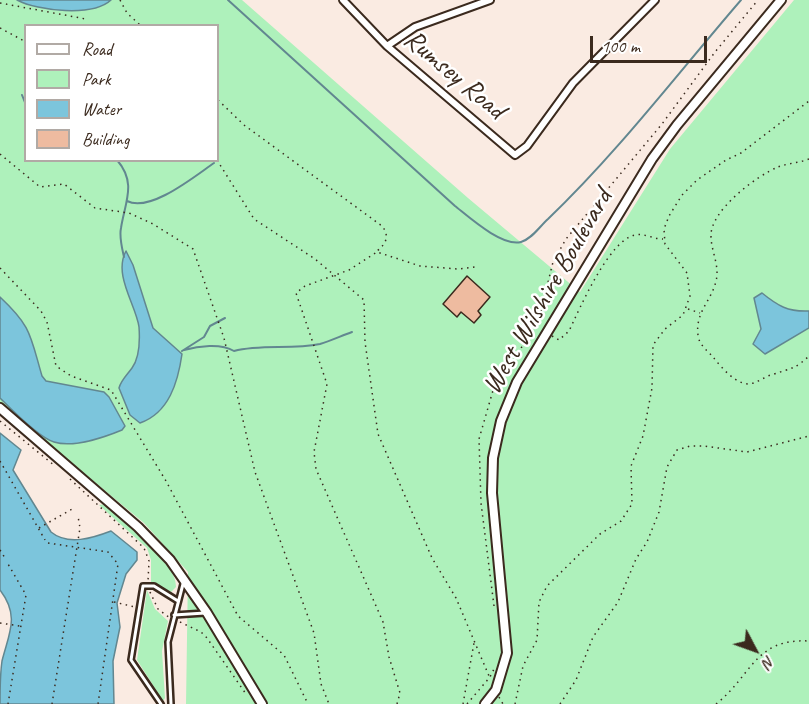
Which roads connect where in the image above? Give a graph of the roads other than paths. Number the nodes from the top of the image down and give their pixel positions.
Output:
1 (343, 0) edge
2 (490, 0) edge
3 (656, 0) edge
4 (781, 0) edge
5 (387, 46) junction
6 (0, 408) edge
7 (185, 579) junction
8 (178, 601) junction
9 (207, 613) junction
10 (174, 615) junction
11 (161, 704) edge
12 (171, 704) edge
13 (262, 704) edge
14 (485, 704) edge

1 - 5 street, Rumsey Road
2 - 5 street
3 - 5 street, Rumsey Road
4 - 14 street, West Wilshire Boulevard
6 - 7 street
7 - 8 lane
7 - 9 street
8 - 10 lane
8 - 11 lane
9 - 10 lane
9 - 13 street
10 - 12 lane

